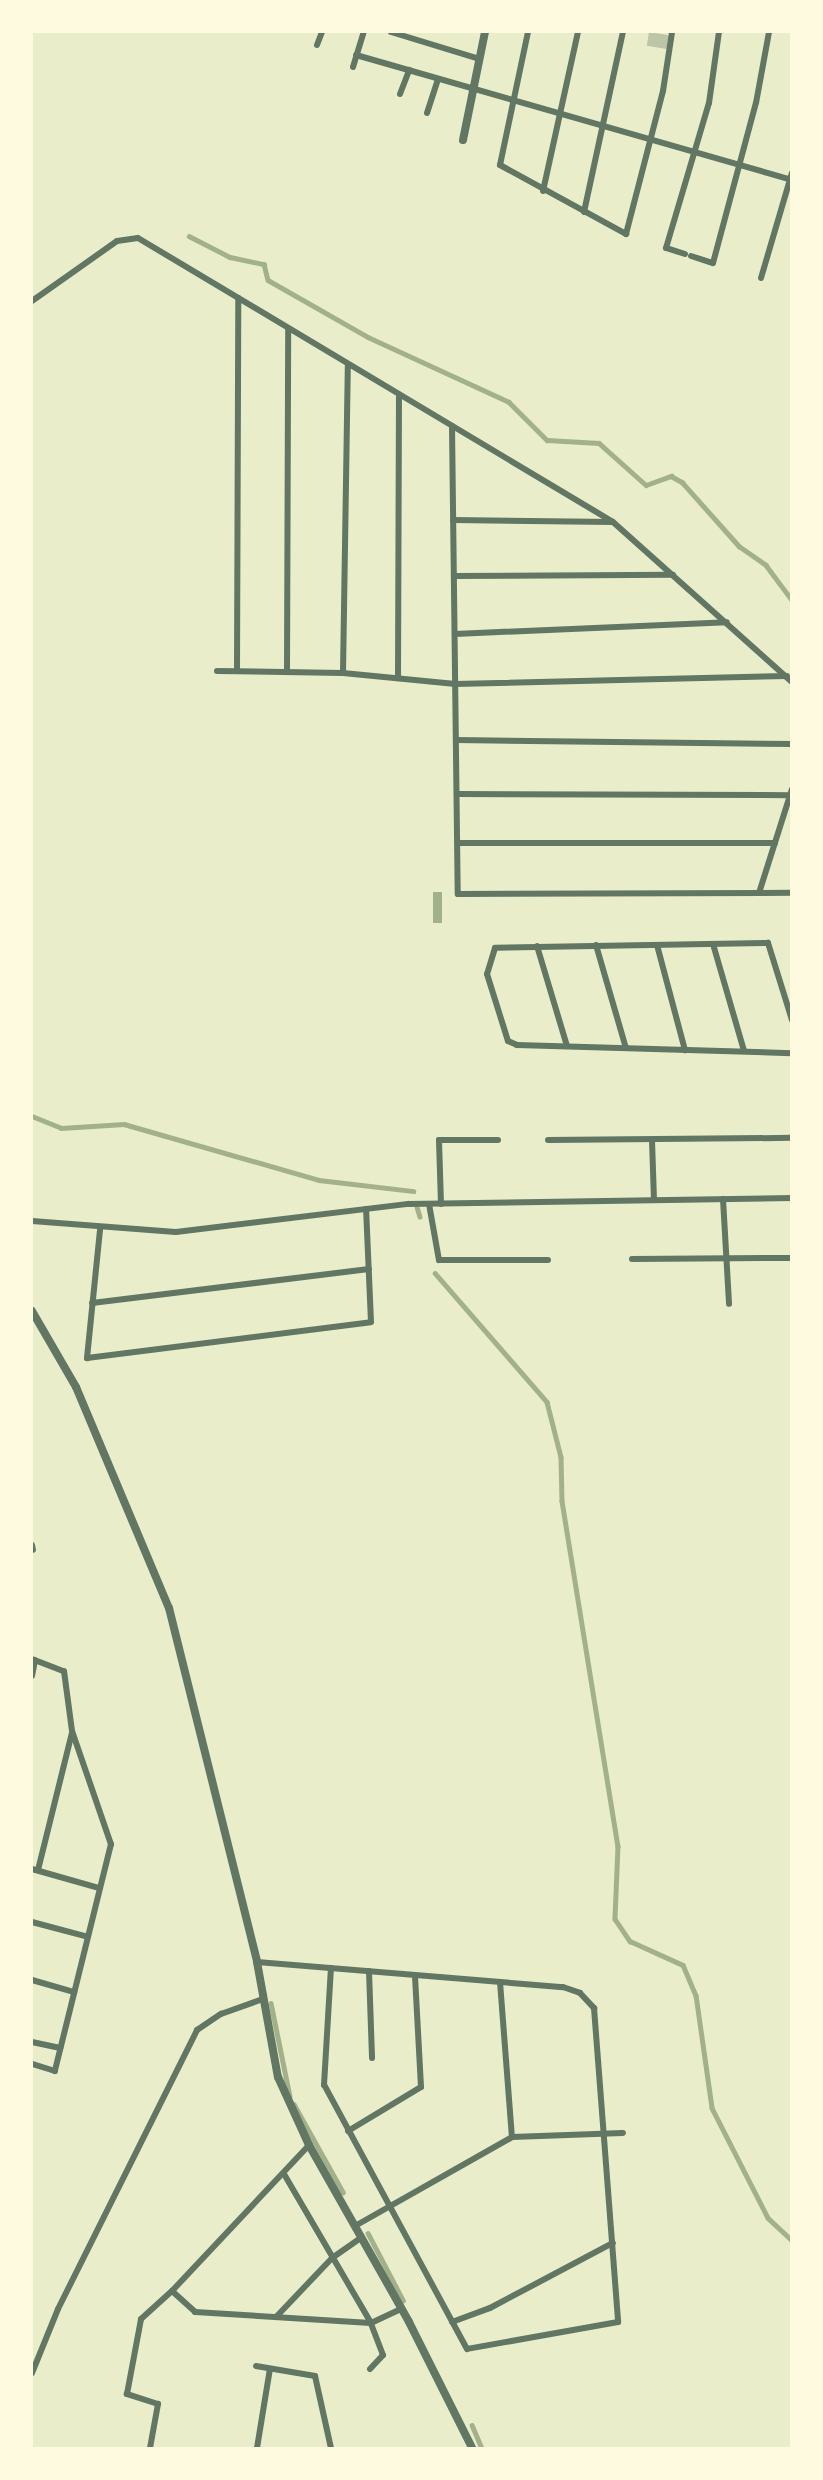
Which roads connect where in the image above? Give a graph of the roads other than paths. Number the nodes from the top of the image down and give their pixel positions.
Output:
1 (322, 32) edge
2 (364, 32) edge
3 (391, 32) edge
4 (485, 32) edge
5 (528, 32) edge
6 (578, 32) edge
7 (623, 32) edge
8 (672, 32) edge
9 (719, 32) edge
10 (769, 32) edge
11 (317, 45) dead end
12 (356, 55) junction
13 (480, 59) junction
14 (352, 67) dead end
15 (409, 70) junction
16 (438, 80) junction
17 (474, 92) junction
18 (400, 94) dead end
19 (515, 103) junction
20 (427, 113) dead end
21 (559, 115) junction
22 (604, 128) junction
23 (463, 139) dead end
24 (649, 140) junction
25 (695, 153) junction
26 (739, 165) junction
27 (791, 177) edge
28 (543, 191) junction
29 (584, 212) junction
30 (761, 278) dead end
31 (238, 298) junction
32 (32, 301) edge
33 (288, 329) junction
34 (348, 366) junction
35 (399, 397) junction
36 (452, 426) junction
37 (453, 520) junction
38 (612, 522) junction
39 (673, 575) junction
40 (454, 576) junction
41 (727, 622) junction
42 (455, 634) junction
43 (216, 671) dead end
44 (237, 671) junction
45 (287, 672) junction
46 (344, 673) junction
47 (398, 678) junction
48 (789, 679) edge
49 (455, 684) junction
50 (456, 740) junction
51 (792, 744) edge
52 (791, 792) edge
53 (457, 794) junction
54 (775, 843) junction
55 (458, 844) junction
56 (759, 893) junction
57 (792, 893) edge
58 (657, 944) junction
59 (713, 944) junction
60 (596, 945) junction
61 (537, 946) junction
62 (792, 1020) edge
63 (567, 1046) junction
64 (626, 1048) junction
65 (685, 1050) junction
66 (744, 1051) junction
67 (792, 1053) edge
68 (792, 1139) edge
69 (498, 1140) dead end
70 (548, 1140) dead end
71 (652, 1140) junction
72 (792, 1198) edge
73 (723, 1199) junction
74 (654, 1200) junction
75 (441, 1203) junction
76 (429, 1204) junction
77 (366, 1209) junction
78 (32, 1221) edge
79 (100, 1230) junction
80 (792, 1258) edge
81 (632, 1259) dead end
82 (726, 1259) junction
83 (548, 1260) dead end
84 (369, 1269) junction
85 (92, 1303) junction
86 (729, 1304) dead end
87 (32, 1311) edge
88 (33, 1660) edge
89 (32, 1676) edge
90 (72, 1731) junction
91 (35, 1870) edge
92 (99, 1888) junction
93 (32, 1922) edge
94 (85, 1936) junction
95 (257, 1962) junction
96 (331, 1968) junction
97 (369, 1972) junction
98 (415, 1975) junction
99 (32, 1980) edge
100 (500, 1982) junction
101 (74, 1992) junction
102 (264, 1999) junction
103 (32, 2042) edge
104 (60, 2048) junction
105 (372, 2058) dead end
106 (32, 2064) edge
107 (348, 2131) junction
108 (623, 2133) dead end
109 (604, 2134) junction
110 (512, 2137) junction
111 (309, 2145) junction
112 (284, 2174) junction
113 (388, 2207) junction
114 (355, 2226) junction
115 (361, 2238) junction
116 (613, 2243) junction
117 (332, 2258) junction
118 (172, 2291) junction
119 (401, 2309) junction
120 (277, 2316) junction
121 (452, 2322) junction
122 (371, 2323) junction
123 (256, 2366) dead end
124 (270, 2369) junction
125 (370, 2370) dead end
126 (32, 2373) edge
127 (150, 2448) edge
128 (257, 2448) edge
129 (331, 2448) edge
130 (472, 2448) edge

1 - 11 street
2 - 12 street
3 - 13 street
4 - 13 street
5 - 19 street
6 - 21 street
7 - 22 street
8 - 24 street
9 - 25 street
10 - 26 street
12 - 14 street
12 - 15 street
13 - 17 street
15 - 16 street
15 - 18 street
16 - 17 street
16 - 20 street
17 - 19 street
17 - 23 street
19 - 21 street
19 - 28 street
21 - 22 street
21 - 28 street
22 - 24 street
22 - 29 street
24 - 25 street
24 - 29 street
25 - 26 street
25 - 26 street
26 - 27 street
27 - 30 street
28 - 29 street
31 - 32 street
31 - 33 street
31 - 44 street
33 - 34 street
33 - 45 street
34 - 35 street
34 - 46 street
35 - 36 street
35 - 47 street
36 - 37 street
36 - 38 street
37 - 38 street
37 - 40 street
38 - 39 street
39 - 40 street
39 - 41 street
40 - 42 street
41 - 42 street
41 - 48 street
42 - 49 street
43 - 44 street
44 - 45 street
45 - 46 street
46 - 47 street
47 - 49 street
48 - 49 street
49 - 50 street
50 - 51 street
50 - 53 street
52 - 53 street
52 - 54 street
53 - 55 street
54 - 55 street
54 - 56 street
55 - 56 street
56 - 57 street
58 - 59 street
58 - 60 street
58 - 65 street
59 - 62 street
59 - 66 street
60 - 61 street
60 - 64 street
61 - 63 street
61 - 63 street
63 - 64 street
64 - 65 street
65 - 66 street
66 - 67 street
68 - 71 street
69 - 75 street
70 - 71 street
71 - 74 street
72 - 73 street
73 - 74 street
73 - 82 street
74 - 75 street
75 - 76 street
76 - 77 street
76 - 83 street
77 - 79 street
77 - 84 street
78 - 79 street
79 - 85 street
80 - 82 street
81 - 82 street
82 - 86 street
84 - 85 street
84 - 85 street
87 - 95 street
88 - 89 street
88 - 90 street
90 - 91 street
90 - 92 street
91 - 92 street
92 - 94 street
93 - 94 street
94 - 101 street
95 - 96 street
95 - 102 street
96 - 97 street
96 - 107 street
97 - 98 street
97 - 105 street
98 - 100 street
98 - 107 street
99 - 101 street
100 - 109 street
100 - 110 street
101 - 104 street
102 - 111 street
102 - 126 street
103 - 104 street
104 - 106 street
107 - 113 street
108 - 109 street
109 - 110 street
109 - 116 street
110 - 113 street
111 - 112 street
111 - 114 street
112 - 117 street
112 - 118 street
113 - 114 street
113 - 121 street
114 - 115 street
115 - 117 street
115 - 119 street
116 - 121 street
116 - 121 street
117 - 120 street
117 - 122 street
118 - 120 street
118 - 127 street
119 - 122 street
119 - 130 street
120 - 122 street
122 - 125 street
123 - 124 street
124 - 128 street
124 - 129 street

